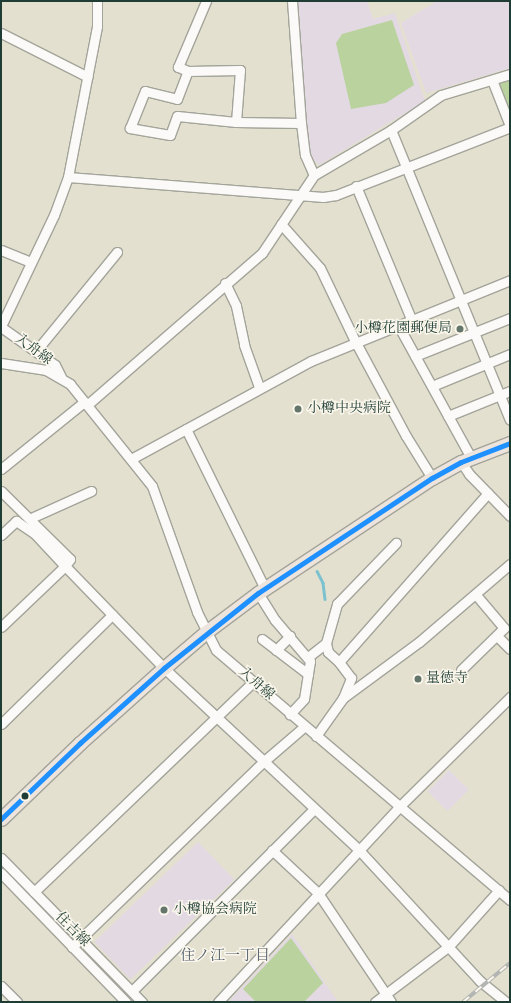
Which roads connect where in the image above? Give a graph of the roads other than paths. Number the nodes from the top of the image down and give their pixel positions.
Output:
1 (90, 1) edge
2 (206, 1) edge
3 (292, 1) edge
4 (97, 6) edge
5 (1, 34) edge
6 (188, 70) junction
7 (510, 74) edge
8 (88, 77) junction
9 (492, 80) junction
10 (236, 122) junction
11 (301, 123) junction
12 (510, 126) edge
13 (391, 130) junction
14 (406, 167) junction
15 (314, 175) junction
16 (68, 177) junction
17 (356, 186) junction
18 (299, 196) junction
19 (281, 224) junction
20 (1, 250) edge
21 (117, 252) dead end
22 (31, 262) junction
23 (510, 280) edge
24 (225, 284) junction
25 (461, 299) junction
26 (510, 318) edge
27 (411, 319) junction
28 (398, 324) junction
29 (1, 327) edge
30 (474, 333) junction
31 (355, 341) junction
32 (36, 351) junction
33 (510, 354) edge
34 (415, 356) junction
35 (1, 363) edge
36 (487, 364) junction
37 (61, 377) junction
38 (432, 386) junction
39 (259, 387) junction
40 (510, 391) edge
41 (500, 395) junction
42 (86, 403) junction
43 (448, 416) junction
44 (510, 420) edge
45 (186, 429) junction
46 (510, 444) edge
47 (131, 458) junction
48 (466, 460) junction
49 (1, 469) edge
50 (432, 478) junction
51 (1, 491) edge
52 (91, 491) dead end
53 (488, 493) junction
54 (510, 516) edge
55 (31, 518) junction
56 (1, 535) edge
57 (396, 543) dead end
58 (510, 564) edge
59 (65, 566) junction
60 (261, 591) junction
61 (476, 595) junction
62 (112, 615) junction
63 (1, 627) edge
64 (206, 632) junction
65 (503, 634) edge
66 (290, 636) junction
67 (262, 639) dead end
68 (326, 644) junction
69 (510, 648) edge
70 (276, 650) junction
71 (308, 657) junction
72 (339, 662) junction
73 (164, 668) junction
74 (461, 670) dead end
75 (308, 674) junction
76 (253, 682) junction
77 (343, 698) junction
78 (509, 702) edge
79 (290, 714) junction
80 (217, 717) junction
81 (1, 724) edge
82 (305, 726) junction
83 (316, 736) junction
84 (264, 762) junction
85 (398, 808) junction
86 (313, 810) junction
87 (1, 820) edge
88 (272, 850) junction
89 (359, 850) junction
90 (1, 858) edge
91 (1, 873) edge
92 (499, 890) junction
93 (34, 892) junction
94 (318, 893) junction
95 (510, 900) edge
96 (81, 939) junction
97 (449, 946) junction
98 (72, 947) junction
99 (1, 986) edge
100 (132, 991) junction
101 (386, 994) junction
102 (17, 1002) edge
103 (126, 1002) edge
104 (142, 1002) edge
105 (218, 1002) edge
106 (375, 1002) edge
107 (391, 1002) edge
108 (506, 1002) edge

1 - 4 street
2 - 6 street
3 - 11 street
4 - 8 street
5 - 8 street
6 - 10 street
6 - 10 street
7 - 9 street
8 - 16 street
9 - 12 street
9 - 13 street
10 - 11 street
11 - 15 street
12 - 14 street
13 - 14 street
13 - 15 street
14 - 17 street
14 - 25 street
15 - 18 street
16 - 18 street
16 - 22 street
17 - 18 street
17 - 27 street
18 - 19 street
19 - 24 street
19 - 31 street
20 - 22 street
21 - 32 street
22 - 29 street
23 - 25 street
24 - 39 street
24 - 42 street
25 - 27 street
25 - 30 street
26 - 30 street
27 - 28 street
28 - 31 street
28 - 34 street
29 - 32 street, 入舟線
30 - 34 street
30 - 36 street
31 - 39 street
31 - 50 street
32 - 37 street, 入舟線
33 - 36 street
34 - 38 street
35 - 37 street
36 - 38 street
36 - 41 street
37 - 42 street, 入舟線
38 - 43 street
39 - 45 street
40 - 41 street
41 - 43 street
41 - 44 street
42 - 47 street, 入舟線
42 - 49 street
43 - 48 street
45 - 47 street
45 - 60 street
46 - 48 highway
47 - 64 street, 入舟線
48 - 50 highway
48 - 53 street
50 - 60 highway
51 - 55 street
52 - 55 street
53 - 54 street
53 - 72 street
55 - 59 street
56 - 59 street
57 - 68 street
58 - 61 street
59 - 62 street
59 - 63 street
60 - 64 highway
60 - 66 street
61 - 65 street
61 - 77 street
62 - 73 street
62 - 81 street
64 - 73 highway
64 - 76 street, 入舟線
65 - 69 street
65 - 74 street
66 - 70 street
66 - 71 street
67 - 70 street
68 - 71 street
68 - 72 street
70 - 75 street
71 - 75 street
72 - 77 street
73 - 80 street
73 - 87 highway
75 - 79 street
76 - 79 street, 入舟線
76 - 80 street
77 - 83 street
78 - 85 street
79 - 82 street, 入舟線
80 - 84 street
80 - 93 street
82 - 83 street, 入舟線
82 - 84 street
83 - 85 street, 入舟線
84 - 86 street
84 - 96 street
85 - 89 street
85 - 92 street, 入舟線
86 - 88 street
86 - 89 street
88 - 94 street
88 - 100 street
89 - 94 street
89 - 97 street
90 - 93 street, 住吉線
91 - 98 street, 住吉線
92 - 95 street, 入舟線
92 - 97 street
93 - 96 street, 住吉線
94 - 101 street
94 - 105 street
96 - 98 street
96 - 100 street, 住吉線
97 - 101 street
97 - 108 street
98 - 103 street, 住吉線
99 - 102 street
100 - 104 street, 住吉線
101 - 106 street
101 - 107 street

